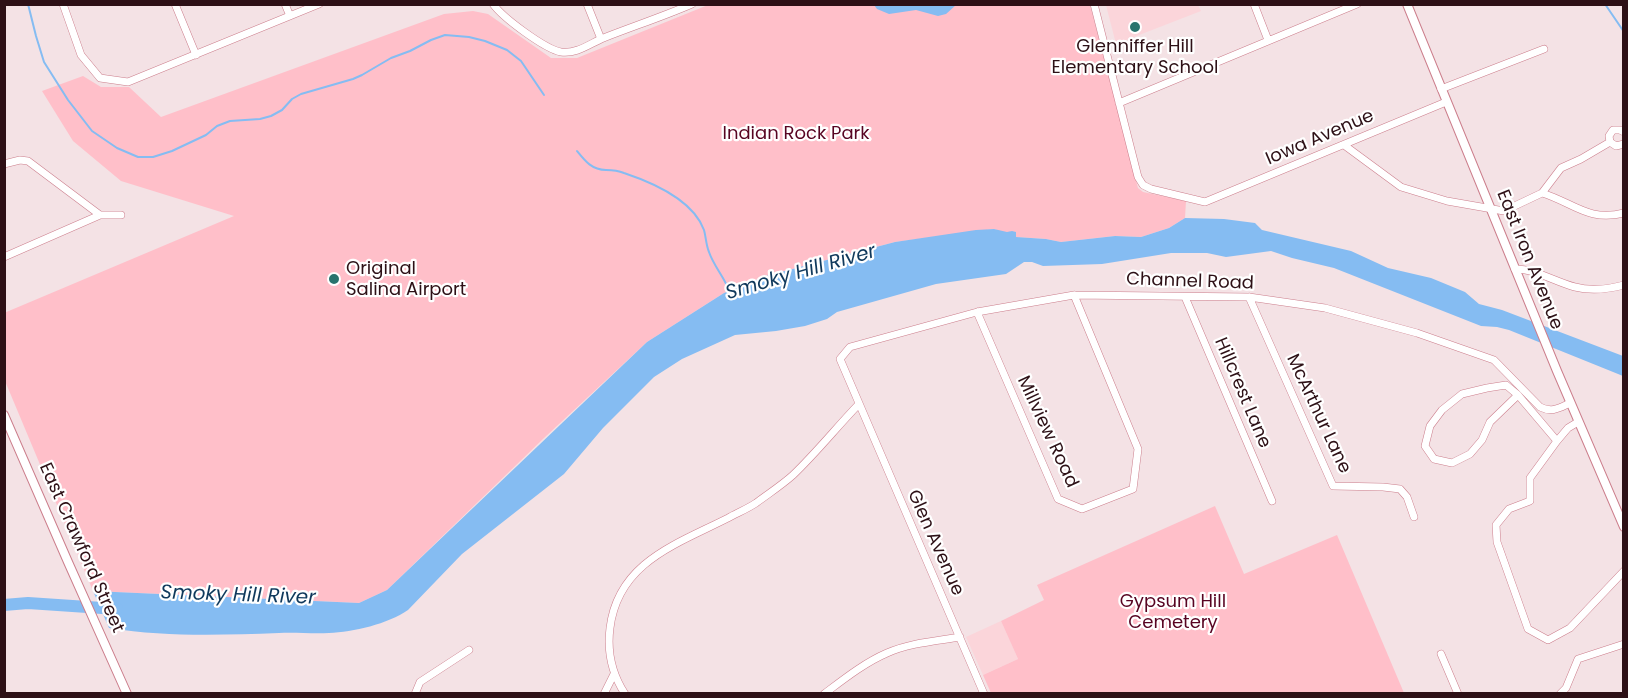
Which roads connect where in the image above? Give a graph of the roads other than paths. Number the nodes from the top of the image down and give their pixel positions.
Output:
1 (63, 4) edge
2 (175, 4) edge
3 (285, 4) edge
4 (320, 4) edge
5 (494, 4) edge
6 (587, 4) edge
7 (692, 4) edge
8 (1094, 4) edge
9 (1254, 4) edge
10 (1357, 4) edge
11 (1407, 4) edge
12 (682, 6) edge
13 (290, 16) junction
14 (601, 39) junction
15 (1268, 40) junction
16 (1544, 49) dead end
17 (196, 54) junction
18 (1441, 89) junction
19 (1446, 102) junction
20 (1119, 103) junction
21 (1623, 132) edge
22 (1610, 142) junction
23 (1623, 144) edge
24 (1344, 145) junction
25 (4, 164) edge
26 (1542, 193) junction
27 (1490, 208) junction
28 (1623, 213) edge
29 (100, 215) junction
30 (121, 215) dead end
31 (4, 257) edge
32 (1515, 269) junction
33 (1623, 285) edge
34 (1074, 295) junction
35 (1185, 297) junction
36 (1249, 297) junction
37 (977, 312) junction
38 (1518, 395) junction
39 (1570, 403) junction
40 (858, 405) junction
41 (4, 415) edge
42 (1578, 422) junction
43 (1557, 441) junction
44 (1272, 501) dead end
45 (1414, 517) dead end
46 (1623, 527) edge
47 (1623, 571) edge
48 (960, 638) junction
49 (1623, 644) edge
50 (469, 650) dead end
51 (1441, 654) dead end
52 (614, 674) junction
53 (127, 693) edge
54 (416, 693) edge
55 (604, 693) edge
56 (625, 693) edge
57 (824, 693) edge
58 (984, 693) edge
59 (1458, 693) edge
60 (1560, 693) edge

1 - 17 street
2 - 17 street
3 - 13 street
4 - 13 street
5 - 14 street
6 - 14 street
7 - 12 street
8 - 20 street
9 - 15 street
10 - 15 street
11 - 18 street, East Iron Avenue
12 - 14 street
13 - 17 street
15 - 20 street
16 - 18 street
18 - 19 street, East Iron Avenue
19 - 24 street, Iowa Avenue
19 - 27 street, East Iron Avenue
20 - 24 street, Iowa Avenue
21 - 22 street
22 - 23 street
22 - 26 street
24 - 27 street
25 - 29 street
26 - 27 street
26 - 28 street
27 - 32 street, East Iron Avenue
29 - 30 street
29 - 31 street
32 - 33 street
32 - 39 street, East Iron Avenue
34 - 35 street, Channel Road
34 - 37 street, Channel Road
34 - 37 street, Millview Road
35 - 36 street, Channel Road
35 - 44 street, Hillcrest Lane
36 - 39 street, Channel Road
36 - 45 street, McArthur Lane
37 - 40 street, Channel Road
38 - 38 street
38 - 43 street
39 - 42 street, East Iron Avenue
40 - 48 street, Glen Avenue
40 - 52 street
41 - 53 street, East Crawford Street
42 - 43 street
42 - 46 street, East Iron Avenue
43 - 47 street
48 - 57 street
48 - 58 street, Glen Avenue
49 - 60 street
50 - 54 street
51 - 59 street
52 - 55 street
52 - 56 street

